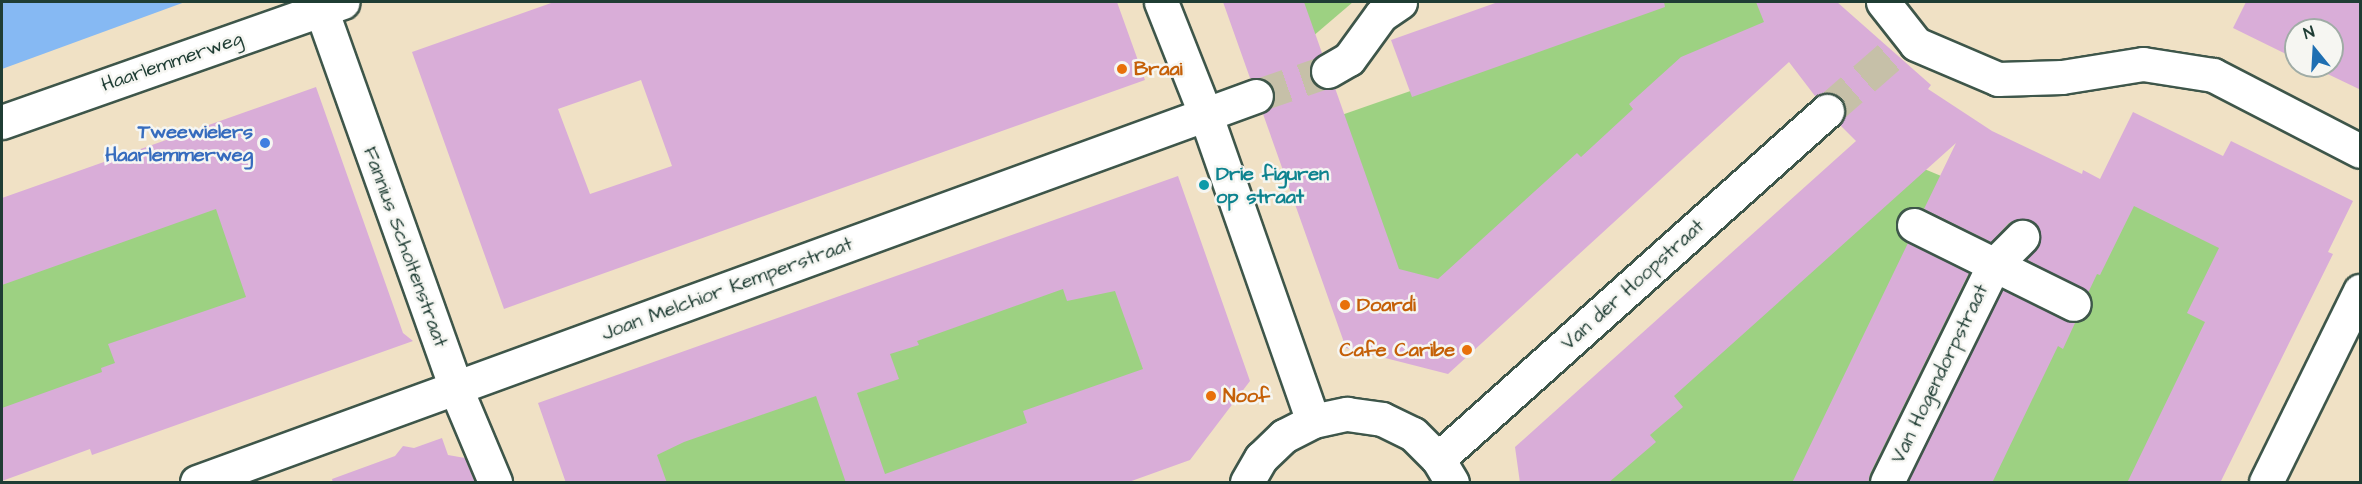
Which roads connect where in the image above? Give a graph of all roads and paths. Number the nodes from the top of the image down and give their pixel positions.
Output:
1 (1161, 2) edge
2 (1401, 2) edge
3 (1883, 2) edge
4 (332, 5) edge
5 (1328, 71) tunnel mouth
6 (1256, 96) tunnel mouth
7 (1827, 111) tunnel mouth
8 (1205, 113) junction
9 (2, 122) edge
10 (2361, 151) edge
11 (1914, 225) dead end
12 (2022, 237) dead end
13 (1994, 265) junction
14 (2361, 291) edge
15 (2074, 304) dead end
16 (456, 389) junction
17 (1313, 421) junction
18 (1445, 471) edge
19 (197, 483) edge
20 (495, 483) edge
21 (1247, 483) edge
22 (1887, 483) edge
23 (2266, 483) edge

1 - 8 street
2 - 5 street
3 - 10 street
4 - 9 street, Haarlemmerweg
4 - 16 street, Fannius Scholtenstraat
6 - 8 street, Joan Melchior Kemperstraat
7 - 18 street, Van der Hoopstraat
8 - 16 street, Joan Melchior Kemperstraat
8 - 17 street
11 - 13 street, Van Hogendorpstraat
12 - 13 street, Van Hogendorpstraat
13 - 15 street, Van Hogendorpstraat
13 - 22 street, Van Hogendorpstraat
14 - 23 street
16 - 19 street, Joan Melchior Kemperstraat
16 - 20 street, Fannius Scholtenstraat
17 - 18 street
17 - 21 street

